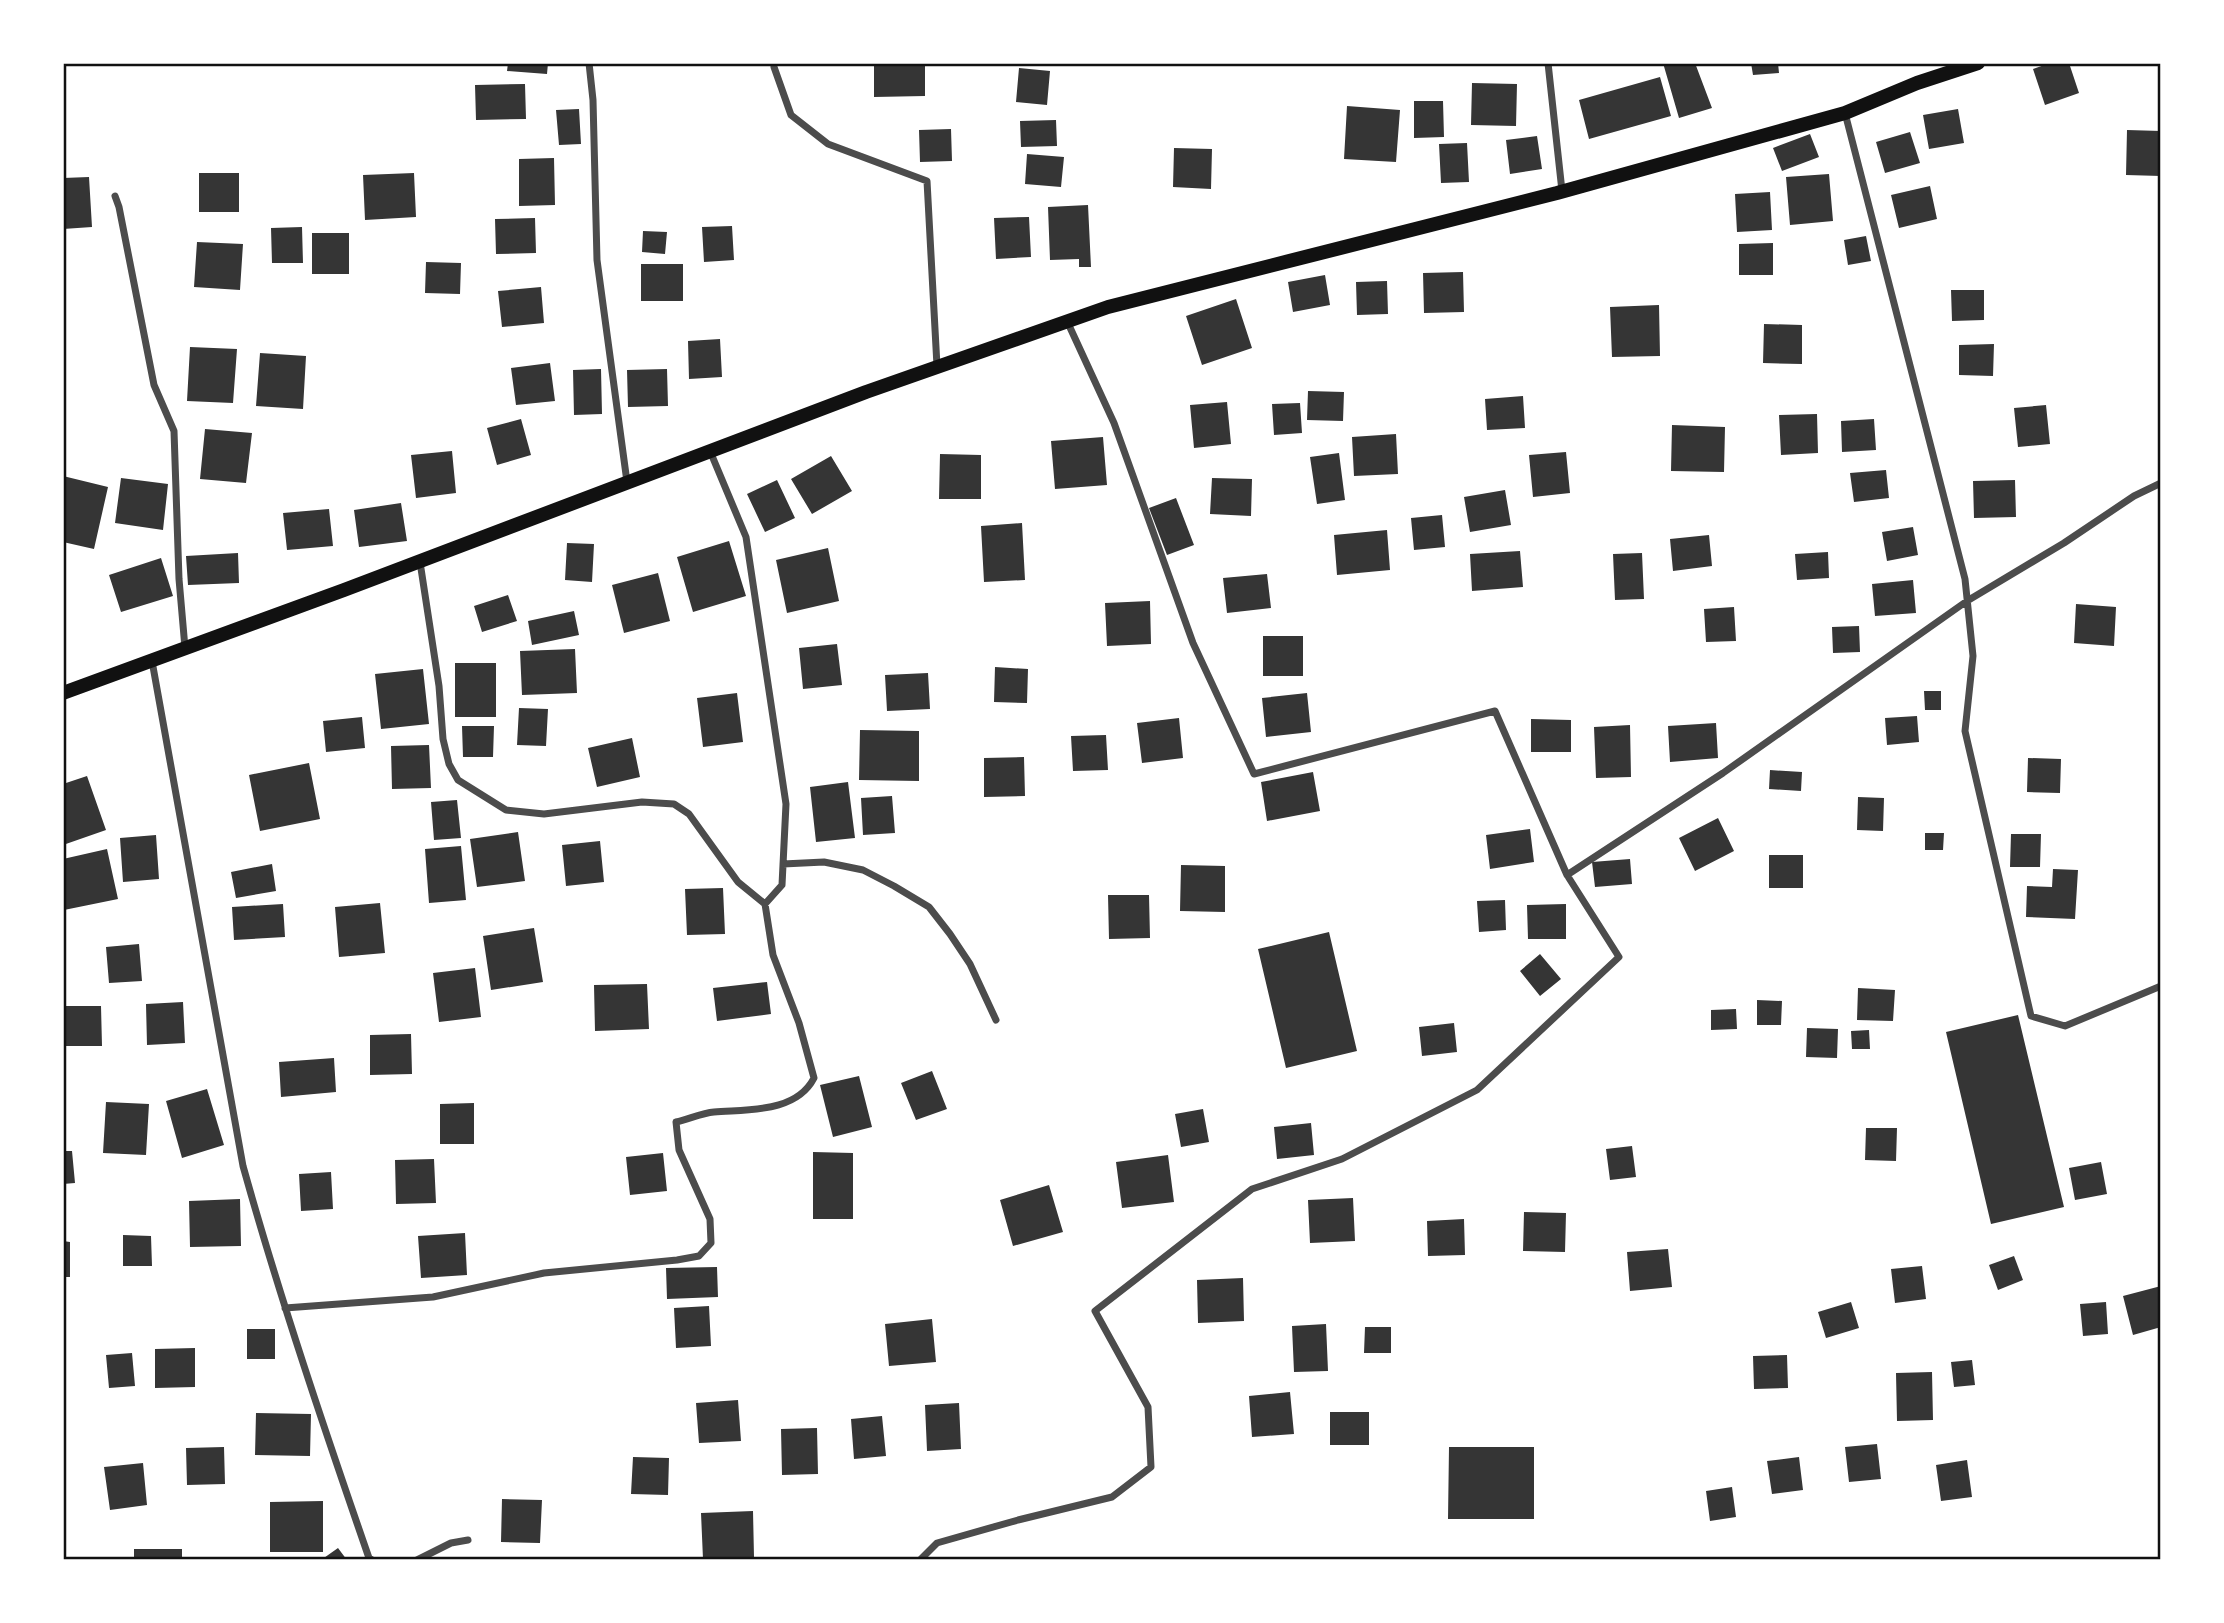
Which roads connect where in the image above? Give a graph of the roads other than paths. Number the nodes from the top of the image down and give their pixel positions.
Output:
1 (589, 63) edge
2 (1548, 63) edge
3 (1978, 63) edge
4 (774, 67) dead end
5 (1954, 67) edge
6 (1845, 113) junction
7 (1563, 192) junction
8 (115, 196) dead end
9 (1067, 321) junction
10 (937, 367) junction
11 (710, 451) junction
12 (627, 482) junction
13 (2161, 483) edge
14 (420, 561) junction
15 (1967, 601) junction
16 (185, 648) junction
17 (152, 660) junction
18 (63, 692) edge
19 (783, 864) junction
20 (1567, 875) junction
21 (765, 904) junction
22 (2161, 986) edge
23 (996, 1020) dead end
24 (285, 1308) junction
25 (468, 1540) dead end
26 (372, 1560) edge
27 (417, 1560) edge
28 (920, 1560) edge

1 - 12 street
2 - 7 street
3 - 5 main road
4 - 10 street
5 - 6 main road
6 - 7 main road
6 - 15 street
7 - 9 main road
8 - 16 street
9 - 10 main road
9 - 20 street
10 - 11 main road
11 - 12 main road
11 - 19 street
12 - 14 main road
13 - 15 street
14 - 16 main road
14 - 21 street
15 - 20 street
15 - 22 street
16 - 17 main road
17 - 18 main road
17 - 24 street
19 - 21 street
19 - 23 street
20 - 28 street
21 - 24 street
24 - 26 street
25 - 27 street

